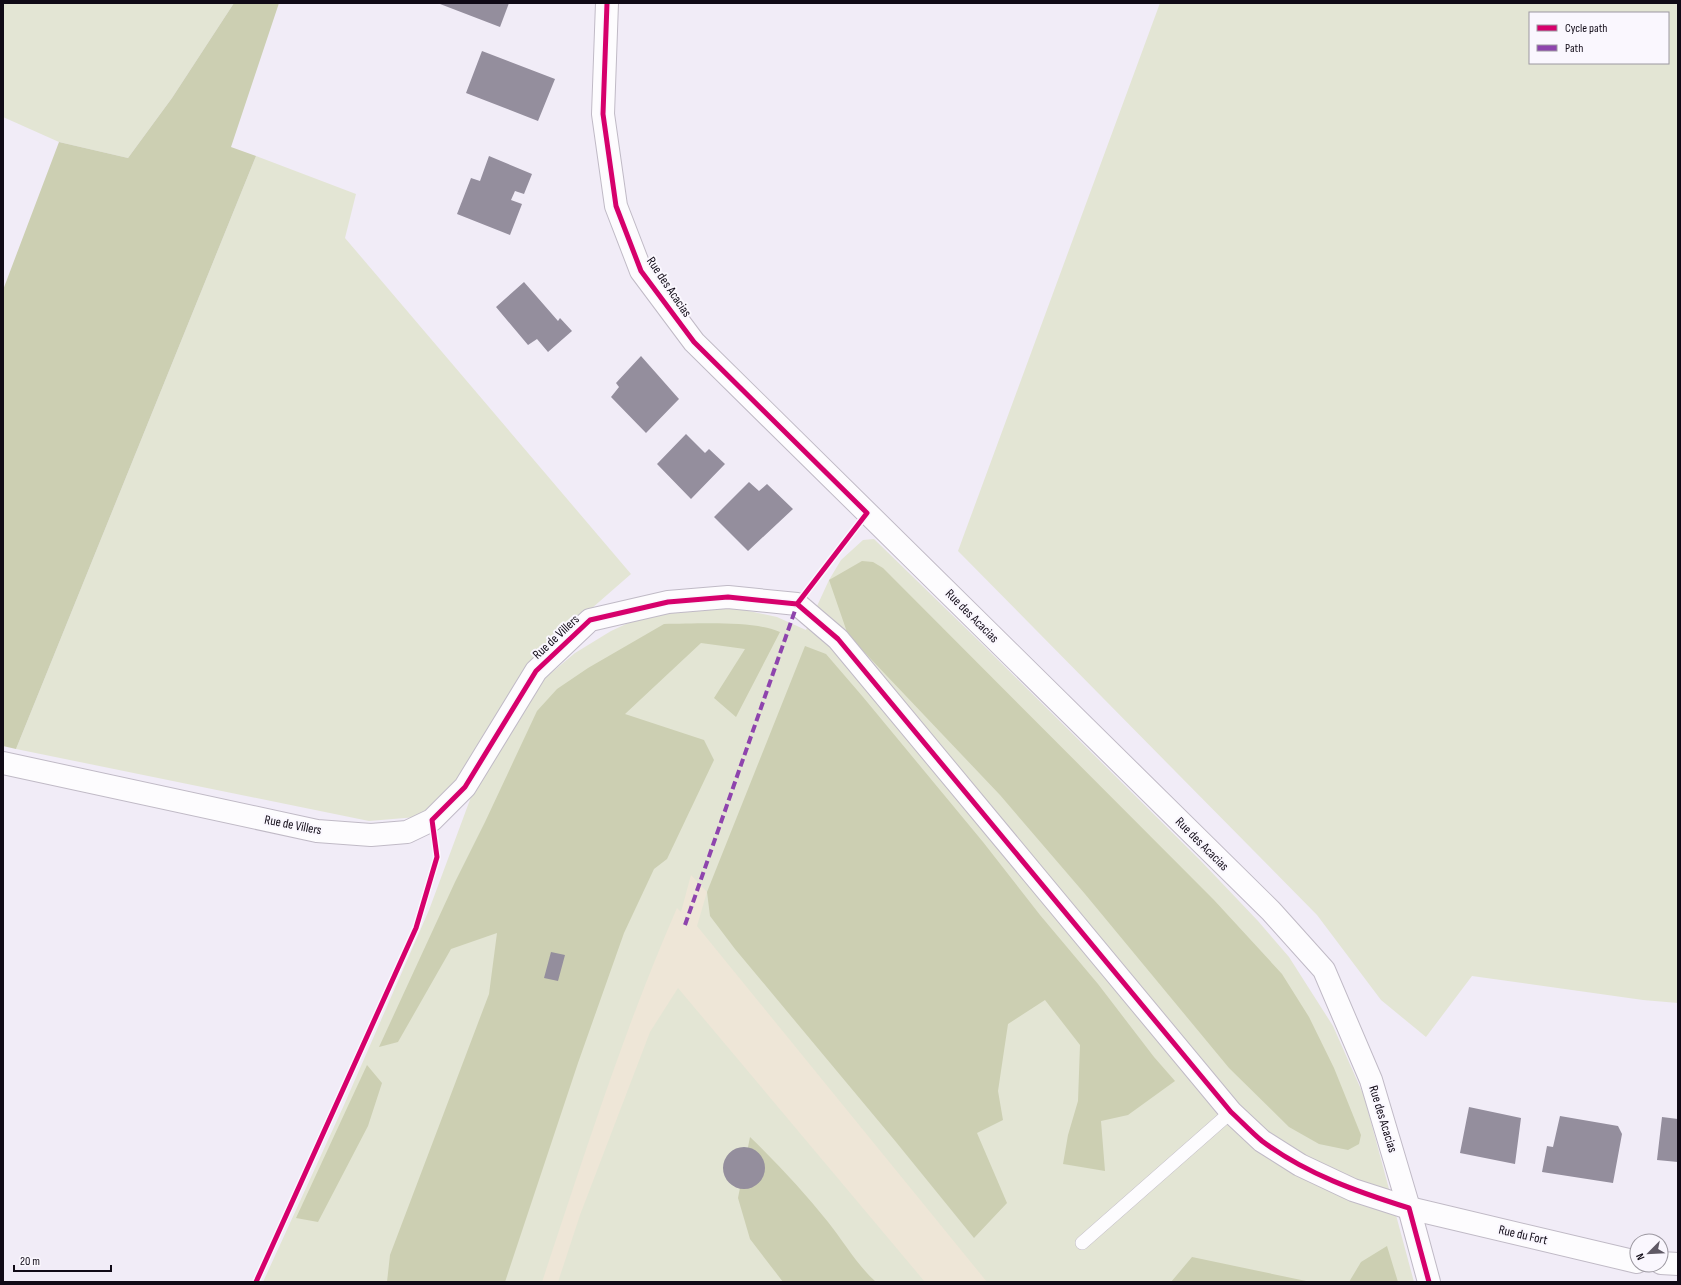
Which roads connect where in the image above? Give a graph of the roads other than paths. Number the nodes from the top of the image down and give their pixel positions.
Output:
1 (607, 3) edge
2 (797, 604) joint
3 (3, 763) edge
4 (1230, 1112) junction
5 (1409, 1208) junction
6 (1082, 1243) dead end
7 (1629, 1260) edge
8 (1429, 1282) edge

1 - 5 street, Rue des Acacias
2 - 3 street, Rue de Villers
2 - 4 street, Rue du Fort
4 - 5 street, Rue du Fort
4 - 6 lane
5 - 7 street, Rue du Fort
5 - 8 street, Rue des Acacias

